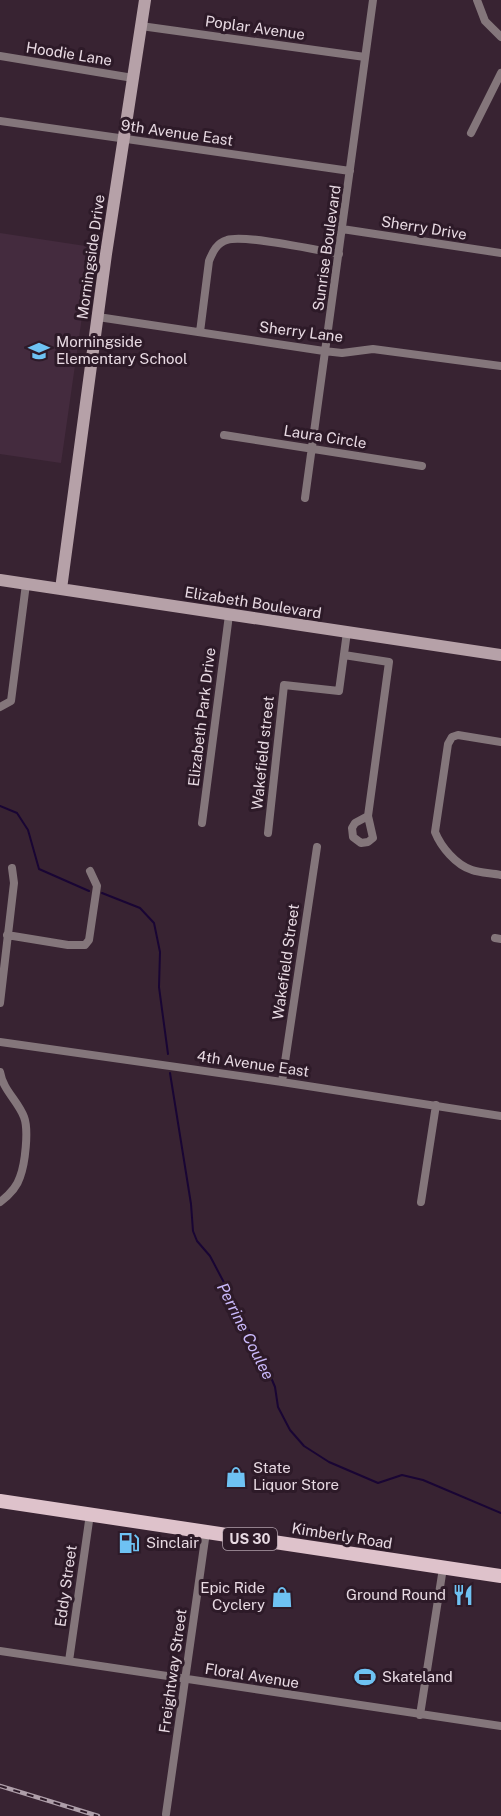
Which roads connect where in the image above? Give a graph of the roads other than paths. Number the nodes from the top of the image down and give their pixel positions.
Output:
1 (145, 0) edge
2 (373, 0) edge
3 (477, 0) edge
4 (141, 26) junction
5 (501, 37) edge
6 (0, 56) edge
7 (365, 57) junction
8 (501, 73) edge
9 (134, 78) junction
10 (0, 121) edge
11 (471, 133) dead end
12 (124, 139) junction
13 (350, 171) junction
14 (342, 229) junction
15 (501, 253) edge
16 (339, 254) junction
17 (98, 316) junction
18 (200, 332) junction
19 (324, 351) junction
20 (501, 366) edge
21 (224, 435) dead end
22 (312, 448) junction
23 (422, 466) dead end
24 (305, 498) dead end
25 (0, 580) edge
26 (26, 584) junction
27 (60, 589) junction
28 (229, 615) junction
29 (347, 632) junction
30 (501, 654) edge
31 (344, 655) junction
32 (0, 707) edge
33 (501, 742) edge
34 (368, 816) dead end
35 (202, 823) dead end
36 (268, 832) dead end
37 (317, 847) dead end
38 (12, 868) dead end
39 (90, 871) dead end
40 (501, 875) edge
41 (7, 935) junction
42 (0, 1003) edge
43 (0, 1042) edge
44 (0, 1072) edge
45 (282, 1082) junction
46 (436, 1105) junction
47 (501, 1116) edge
48 (0, 1202) edge
49 (421, 1202) dead end
50 (0, 1501) edge
51 (90, 1514) junction
52 (206, 1532) junction
53 (443, 1568) junction
54 (501, 1576) edge
55 (0, 1651) edge
56 (69, 1661) junction
57 (185, 1679) junction
58 (420, 1715) junction
59 (501, 1726) edge
60 (166, 1814) dead end

1 - 4 street, Morningside Drive
2 - 7 street, Sunrise Boulevard
3 - 5 street
4 - 7 street, Poplar Avenue
4 - 9 street, Morningside Drive
6 - 9 street, Hoodie Lane
7 - 13 street, Sunrise Boulevard
8 - 11 street
9 - 12 street, Morningside Drive
10 - 12 street, 9th Avenue East
12 - 13 street, 9th Avenue East
12 - 17 street, Morningside Drive
13 - 14 street, Sunrise Boulevard
14 - 15 street, Sherry Drive
14 - 16 street, Sunrise Boulevard
16 - 18 street
16 - 19 street, Sunrise Boulevard
17 - 18 street, Sherry Lane
17 - 27 street, Morningside Drive
18 - 19 street, Sherry Lane
19 - 20 street, Sherry Lane
19 - 22 street, Sunrise Boulevard
21 - 22 street, Laura Circle
22 - 23 street, Laura Circle
22 - 24 street, Sunrise Boulevard
25 - 26 street, Elizabeth Boulevard
26 - 27 street, Elizabeth Boulevard
26 - 32 street
27 - 28 street, Elizabeth Boulevard
28 - 29 street, Elizabeth Boulevard
28 - 35 street, Elizabeth Park Drive
29 - 30 street, Elizabeth Boulevard
29 - 31 street, Wakefield street
31 - 34 street
31 - 36 street, Wakefield street
33 - 40 street
37 - 45 street, Wakefield Street
38 - 41 street
39 - 41 street
41 - 42 street
43 - 45 street, 4th Avenue East
44 - 48 street
45 - 46 street, 4th Avenue East
46 - 47 street, 4th Avenue East
46 - 49 street
50 - 51 main road, Kimberly Road / US 30
51 - 52 main road, Kimberly Road / US 30
51 - 56 street, Eddy Street
52 - 53 main road, Kimberly Road / US 30
52 - 57 street, Freightway Street
53 - 54 main road, Kimberly Road / US 30
53 - 58 street
55 - 56 street, Floral Avenue
56 - 57 street, Floral Avenue
57 - 58 street, Floral Avenue
57 - 60 street, Freightway Street
58 - 59 street, Floral Avenue

